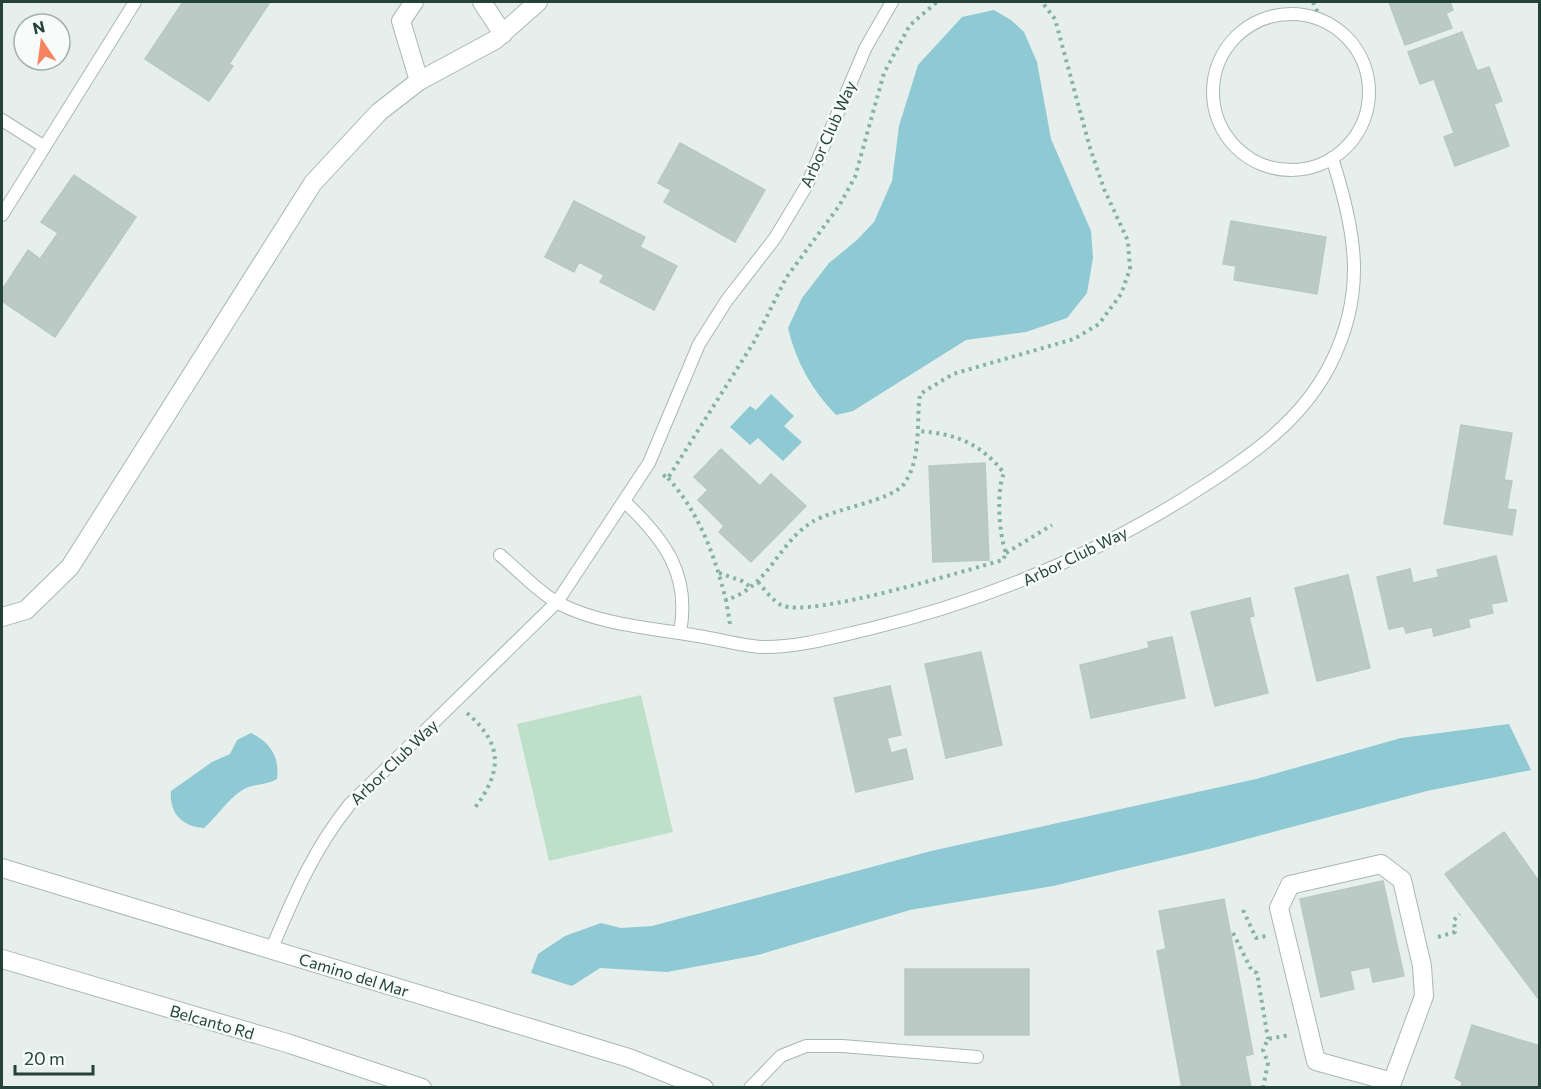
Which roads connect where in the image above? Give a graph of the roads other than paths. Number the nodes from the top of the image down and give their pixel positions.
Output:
1 (135, 2) edge
2 (414, 2) edge
3 (482, 2) edge
4 (538, 2) edge
5 (892, 2) edge
6 (503, 33) junction
7 (419, 81) junction
8 (2, 120) edge
9 (43, 146) junction
10 (1332, 158) junction
11 (2, 215) edge
12 (624, 501) junction
13 (500, 555) dead end
14 (557, 602) junction
15 (2, 617) edge
16 (680, 632) junction
17 (2, 868) edge
18 (271, 950) junction
19 (2, 959) edge
20 (977, 1057) dead end
21 (1391, 1085) edge
22 (422, 1088) edge
23 (704, 1088) edge
24 (750, 1088) edge

1 - 9 lane
2 - 7 street
3 - 6 street
4 - 6 street
5 - 12 lane, Arbor Club Way
6 - 7 street
7 - 15 street
8 - 9 lane
9 - 11 lane
10 - 10 lane
10 - 16 lane, Arbor Club Way
12 - 14 lane, Arbor Club Way
12 - 16 lane
13 - 14 lane
14 - 16 lane, Arbor Club Way
14 - 18 lane, Arbor Club Way
17 - 18 street, Camino del Mar
18 - 23 street, Camino del Mar
19 - 22 street, Belcanto Rd
20 - 24 lane
21 - 21 street

